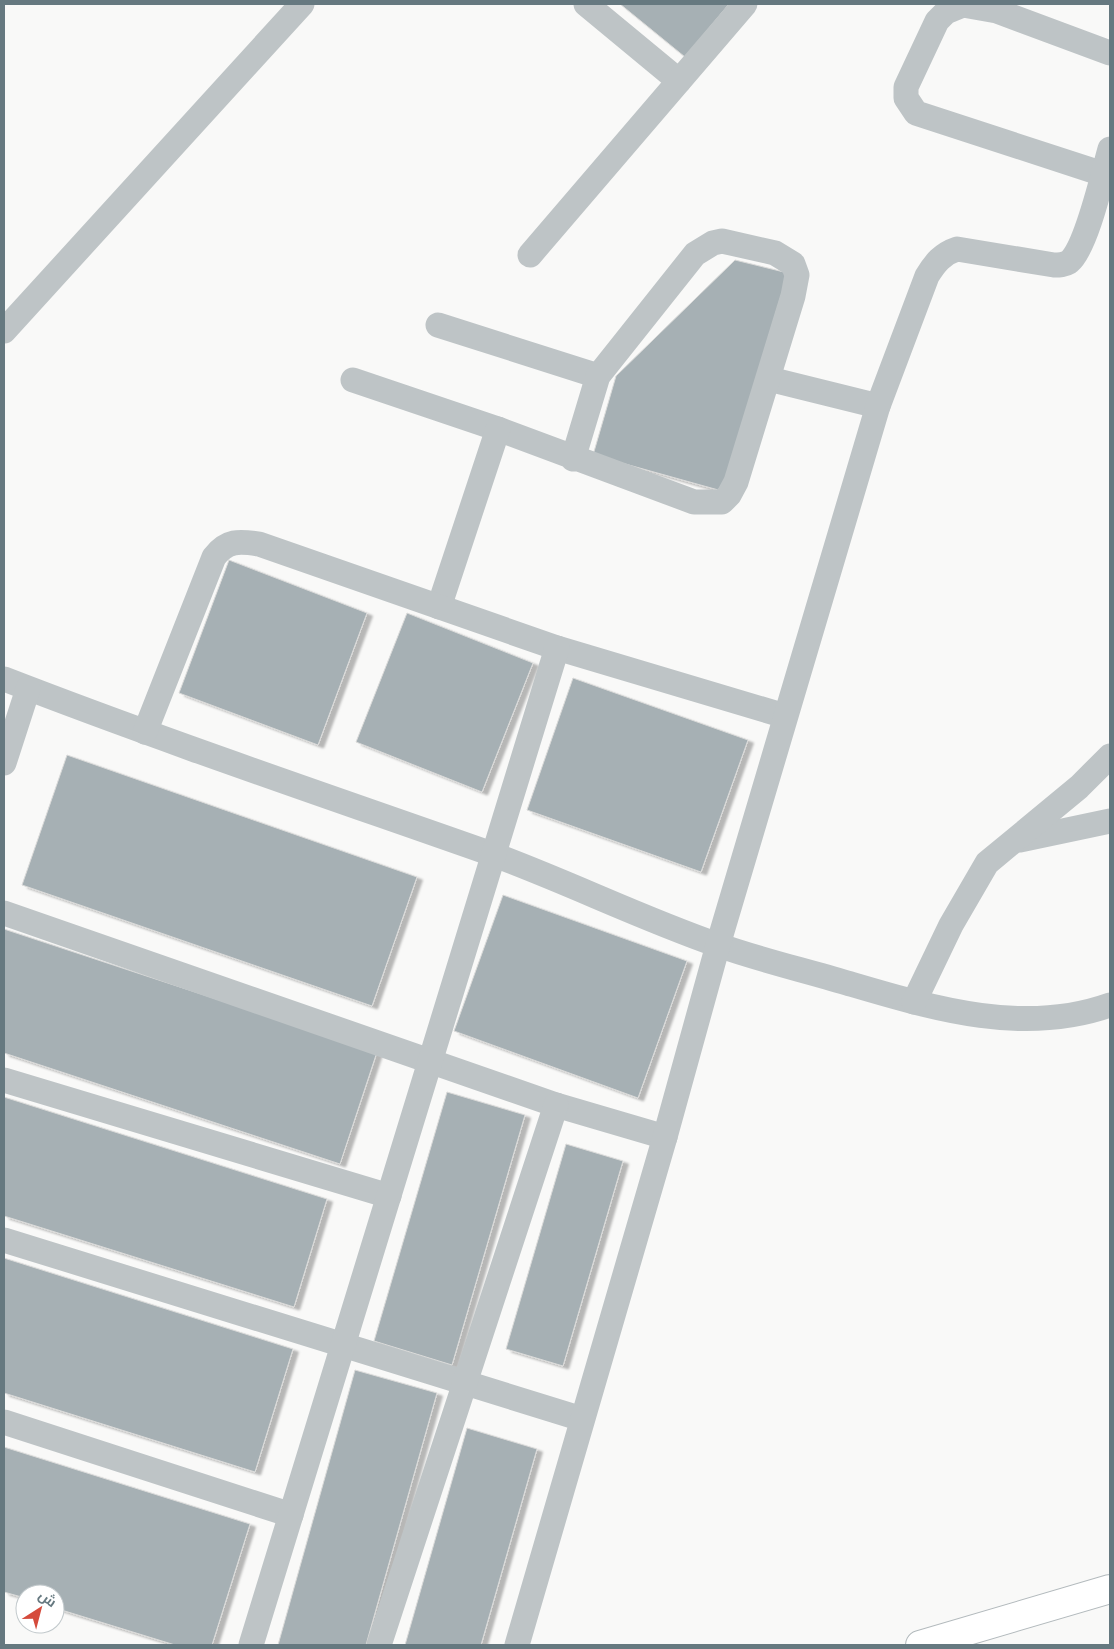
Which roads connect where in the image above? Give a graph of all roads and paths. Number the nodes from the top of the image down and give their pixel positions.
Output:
1 (302, 4) edge
2 (586, 4) edge
3 (745, 4) edge
4 (1110, 53) edge
5 (679, 81) junction
6 (1110, 149) edge
7 (1102, 174) junction
8 (530, 255) dead end
9 (438, 325) dead end
10 (4, 331) edge
11 (598, 376) junction
12 (353, 380) dead end
13 (769, 380) junction
14 (878, 406) junction
15 (498, 429) junction
16 (574, 458) junction
17 (439, 607) junction
18 (557, 648) junction
19 (4, 679) edge
20 (28, 689) junction
21 (785, 716) junction
22 (145, 732) junction
23 (1110, 756) edge
24 (4, 763) edge
25 (1110, 821) edge
26 (1016, 840) junction
27 (494, 855) junction
28 (4, 912) edge
29 (718, 945) junction
30 (914, 1002) junction
31 (1106, 1010) edge
32 (430, 1062) junction
33 (4, 1080) edge
34 (556, 1105) junction
35 (665, 1137) junction
36 (389, 1196) junction
37 (4, 1240) edge
38 (343, 1345) junction
39 (464, 1382) junction
40 (582, 1419) junction
41 (4, 1422) edge
42 (291, 1515) junction
43 (1110, 1590) edge
44 (251, 1645) edge
45 (379, 1645) edge
46 (517, 1645) edge
47 (920, 1645) edge

1 - 10 street
2 - 5 street
3 - 5 street
4 - 7 street
5 - 8 street
6 - 7 street
7 - 14 street
9 - 11 street
11 - 13 street
11 - 16 street
12 - 15 street
13 - 14 street
13 - 16 street
14 - 21 street
15 - 16 street
15 - 17 street
17 - 18 street
17 - 22 street
18 - 21 street
18 - 27 street
19 - 20 street
20 - 22 street
20 - 24 street
21 - 29 street
22 - 27 street
23 - 26 street
25 - 26 street
26 - 30 street
27 - 29 street
27 - 32 street
28 - 32 street
29 - 30 street
29 - 35 street
30 - 31 street
32 - 34 street
32 - 36 street
33 - 36 street
34 - 35 street
34 - 39 street
35 - 40 street
36 - 38 street
37 - 38 street
38 - 39 street
38 - 42 street
39 - 40 street
39 - 45 street
40 - 46 street
41 - 42 street
42 - 44 street
43 - 47 street

